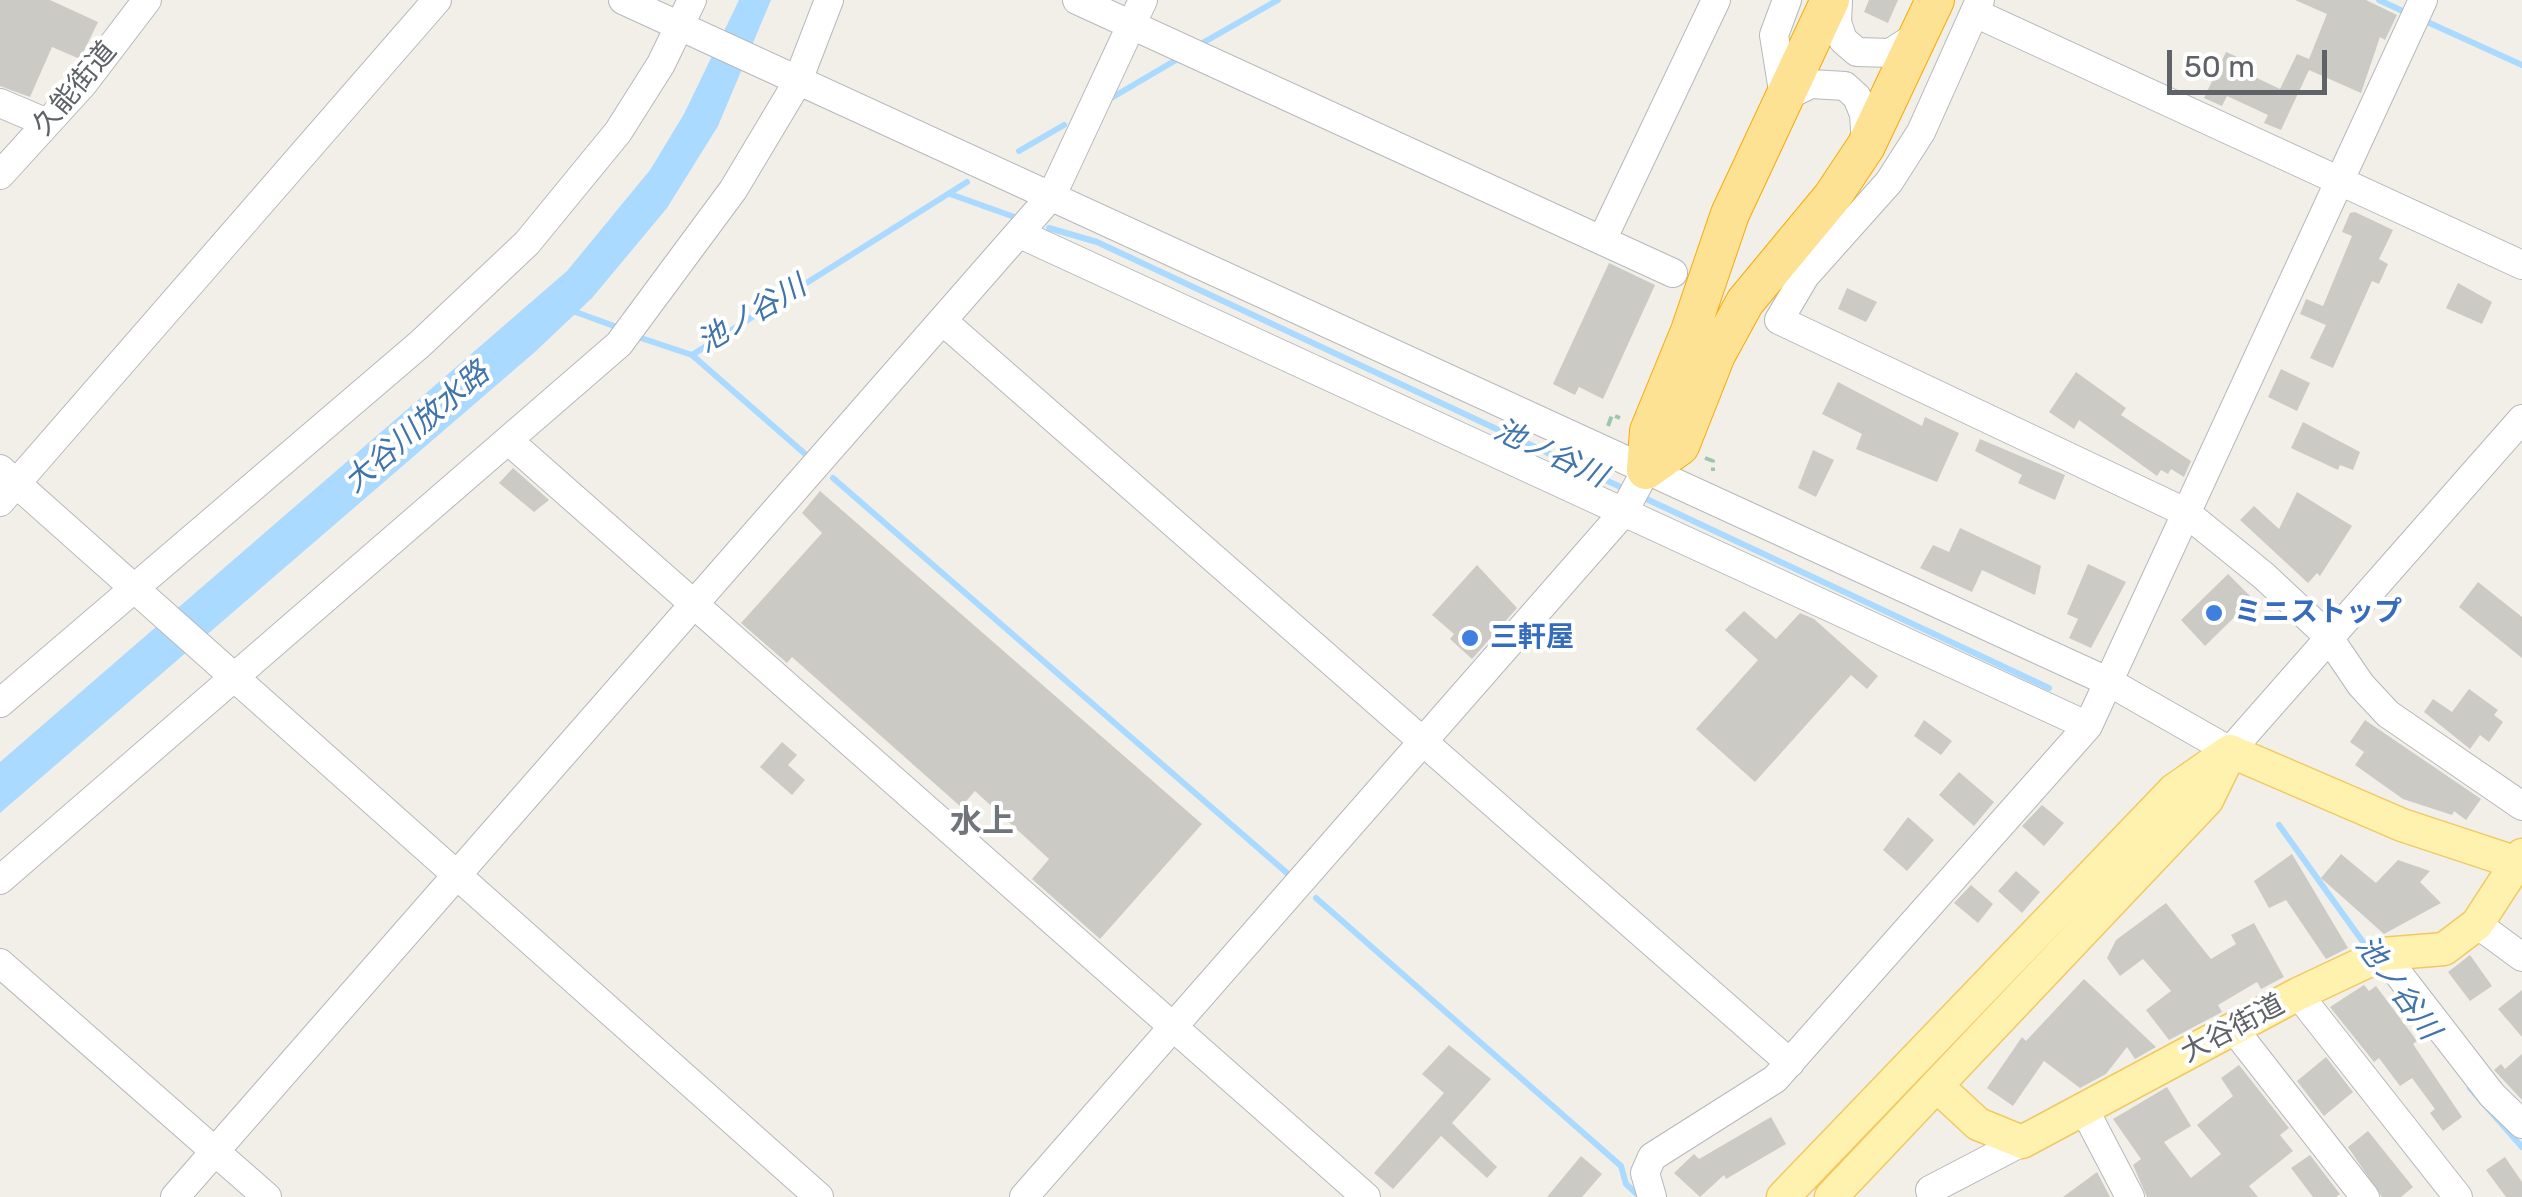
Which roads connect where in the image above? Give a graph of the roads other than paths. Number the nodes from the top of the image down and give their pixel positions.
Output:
1 (437, 0) edge
2 (622, 0) edge
3 (829, 0) edge
4 (1077, 0) edge
5 (1716, 0) edge
6 (1787, 0) edge
7 (1830, 0) edge
8 (1838, 0) edge
9 (139, 2) edge
10 (2418, 2) edge
11 (1977, 7) edge
12 (1138, 13) edge
13 (1929, 16) edge
14 (687, 18) edge
15 (797, 83) junction
16 (1784, 98) junction
17 (0, 103) edge
18 (47, 123) junction
19 (1866, 146) junction
20 (0, 175) edge
21 (2339, 182) junction
22 (1052, 196) junction
23 (1020, 234) junction
24 (1602, 240) junction
25 (2522, 265) edge
26 (1673, 273) dead end
27 (944, 322) junction
28 (2522, 420) edge
29 (509, 441) junction
30 (5, 484) edge
31 (1635, 492) junction
32 (2185, 512) junction
33 (134, 590) junction
34 (697, 604) junction
35 (2328, 635) junction
36 (237, 679) junction
37 (2109, 682) junction
38 (0, 703) edge
39 (2088, 726) junction
40 (1424, 742) junction
41 (2230, 750) junction
42 (2522, 806) edge
43 (2520, 861) edge
44 (456, 875) junction
45 (0, 880) edge
46 (2477, 924) junction
47 (2522, 957) edge
48 (2375, 958) junction
49 (0, 963) edge
50 (2298, 994) junction
51 (1174, 1027) junction
52 (2233, 1028) junction
53 (1790, 1063) junction
54 (1936, 1086) junction
55 (2084, 1109) junction
56 (2522, 1124) edge
57 (2022, 1142) junction
58 (215, 1151) junction
59 (1926, 1195) edge
60 (174, 1197) edge
61 (267, 1197) edge
62 (820, 1197) edge
63 (1024, 1197) edge
64 (1366, 1197) edge
65 (1652, 1197) edge
66 (1783, 1197) edge
67 (1831, 1197) edge
68 (2130, 1197) edge
69 (2365, 1197) edge
70 (2458, 1197) edge

1 - 30 street
2 - 14 street
3 - 15 street
4 - 12 street
5 - 24 street
6 - 16 street
7 - 16 highway
8 - 13 street
9 - 18 street, 久能街道
10 - 21 street
11 - 21 street
11 - 32 street
12 - 22 street
12 - 24 street
13 - 19 highway
14 - 15 street
14 - 33 street
15 - 22 street
15 - 29 street
16 - 19 street
16 - 31 highway
17 - 18 street
18 - 20 street, 久能街道
19 - 31 highway
21 - 25 street
21 - 32 street
22 - 23 street
22 - 31 street
23 - 27 street
23 - 31 street
24 - 26 street
27 - 34 street
27 - 40 street
28 - 35 street
29 - 34 street
29 - 36 street
30 - 33 street
31 - 37 street
31 - 39 street
31 - 40 street
32 - 35 street
32 - 37 street
33 - 36 street
33 - 38 street
34 - 44 street
34 - 51 street
35 - 41 street
35 - 42 street
36 - 44 street
36 - 45 street
37 - 39 street
37 - 41 street
39 - 53 street
40 - 51 street
40 - 53 street
41 - 43 main road, 大谷街道
41 - 54 main road
41 - 66 main road
43 - 46 main road, 大谷街道
44 - 58 street
44 - 62 street
46 - 47 street
46 - 48 main road, 大谷街道
48 - 50 main road, 大谷街道
48 - 56 street
49 - 58 street
50 - 52 main road, 大谷街道
50 - 70 street
51 - 63 street
51 - 64 street
52 - 55 main road, 大谷街道
52 - 69 street
53 - 65 street
54 - 57 main road
54 - 67 main road
55 - 57 main road, 大谷街道
55 - 68 street
57 - 59 street
58 - 60 street
58 - 61 street

